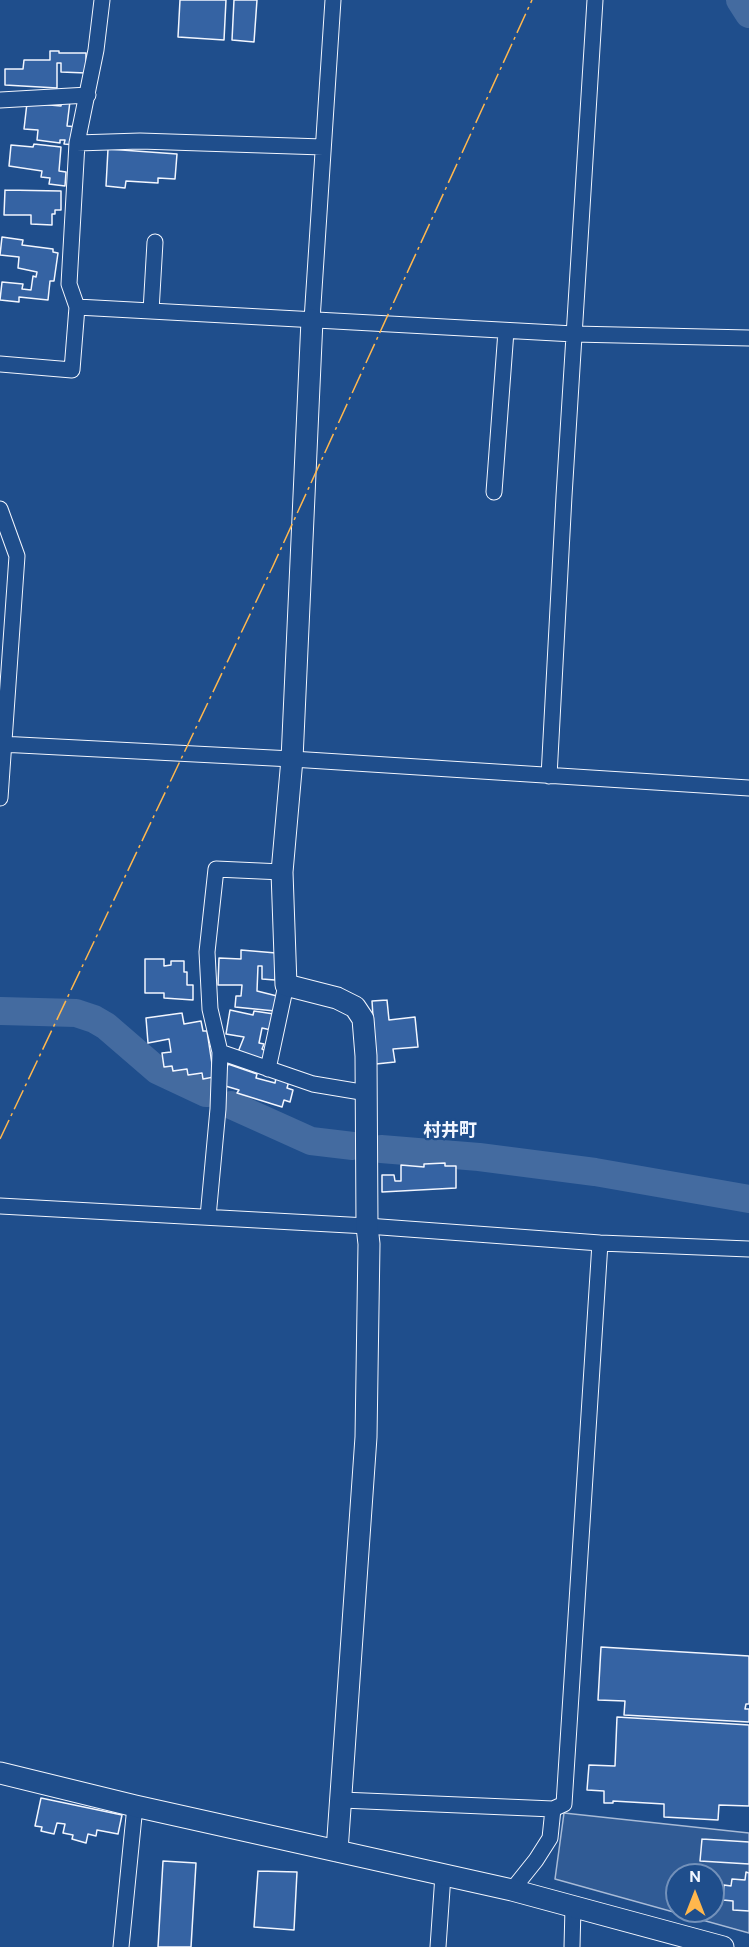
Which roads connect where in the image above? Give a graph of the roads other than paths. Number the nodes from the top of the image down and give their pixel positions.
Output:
1 (102, 0) edge
2 (333, 0) edge
3 (595, 0) edge
4 (88, 95) junction
5 (0, 100) edge
6 (77, 143) junction
7 (323, 147) junction
8 (155, 242) dead end
9 (77, 307) junction
10 (151, 311) junction
11 (312, 320) junction
12 (506, 330) junction
13 (574, 334) junction
14 (749, 338) edge
15 (0, 364) edge
16 (494, 492) dead end
17 (0, 509) edge
18 (2, 744) edge
19 (292, 759) junction
20 (549, 776) junction
21 (749, 788) edge
22 (0, 798) edge
23 (282, 872) junction
24 (286, 985) junction
25 (220, 1052) junction
26 (268, 1069) junction
27 (367, 1094) junction
28 (0, 1206) edge
29 (208, 1217) junction
30 (367, 1226) junction
31 (600, 1243) junction
32 (749, 1249) edge
33 (0, 1773) edge
34 (342, 1800) junction
35 (135, 1806) junction
36 (553, 1809) junction
37 (337, 1851) junction
38 (443, 1875) junction
39 (512, 1890) junction
40 (573, 1907) junction
41 (121, 1947) edge
42 (438, 1947) edge
43 (572, 1947) edge
44 (723, 1947) edge

1 - 4 street
2 - 7 street
3 - 13 street
4 - 5 street
4 - 6 street
6 - 7 street
6 - 9 street
7 - 11 street
8 - 10 street
9 - 10 street
9 - 15 street
10 - 11 street
11 - 12 street
11 - 19 street
12 - 13 street
12 - 16 street
13 - 14 street
13 - 20 street
17 - 18 street
18 - 19 street
18 - 22 street
19 - 20 street
19 - 23 street
20 - 21 street
23 - 24 street
23 - 25 street
24 - 26 street
24 - 27 street
25 - 26 street
25 - 29 street
26 - 27 street
27 - 30 street
28 - 29 street
29 - 30 street
30 - 31 street
30 - 34 street
31 - 32 street
31 - 36 street
33 - 35 street
34 - 36 street
34 - 37 street
35 - 37 street
35 - 41 street
36 - 39 street
37 - 38 street
38 - 39 street
38 - 42 street
39 - 40 street
40 - 43 street
40 - 44 street

